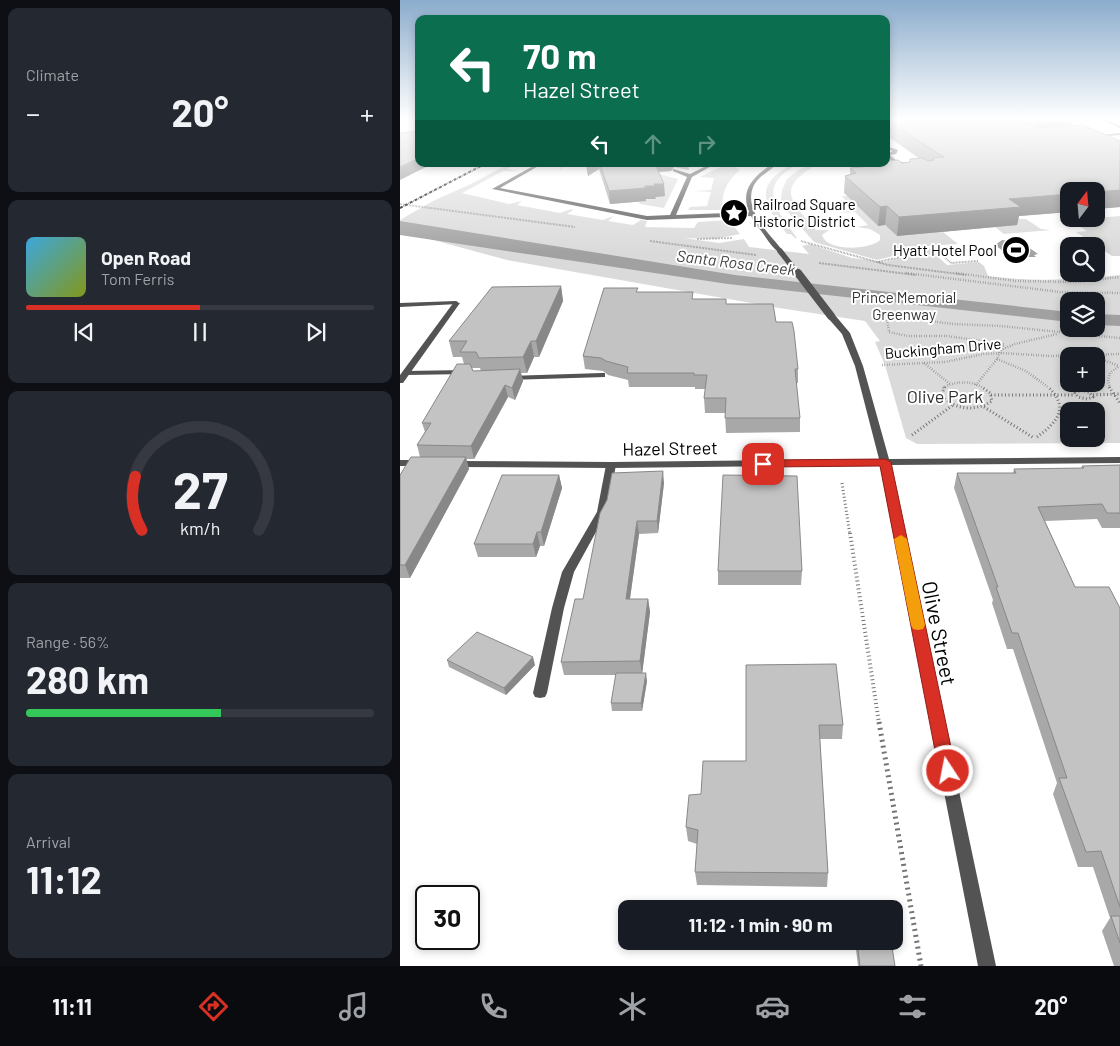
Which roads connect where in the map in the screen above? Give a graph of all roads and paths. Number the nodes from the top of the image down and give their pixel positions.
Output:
1 (894, 163) edge
2 (902, 163) edge
3 (908, 164) edge
4 (534, 167) edge
5 (706, 167) edge
6 (769, 167) edge
7 (675, 170) dead end
8 (896, 171) edge
9 (690, 176) junction
10 (752, 214) junction
11 (672, 217) junction
12 (770, 239) junction
13 (933, 246) edge
14 (941, 254) junction
15 (978, 261) dead end
16 (878, 263) junction
17 (1120, 277) edge
18 (992, 278) junction
19 (990, 284) dead end
20 (400, 305) edge
21 (1060, 333) joint
22 (1105, 337) edge
23 (1120, 338) edge
24 (1001, 351) junction
25 (1060, 354) edge
26 (1120, 354) edge
27 (1105, 355) edge
28 (997, 359) junction
29 (1105, 360) edge
30 (924, 363) junction
31 (859, 366) junction
32 (1120, 367) edge
33 (477, 372) edge
34 (406, 373) junction
35 (602, 375) edge
36 (498, 379) edge
37 (400, 381) edge
38 (950, 384) junction
39 (976, 385) junction
40 (1113, 394) junction
41 (1120, 394) edge
42 (991, 395) junction
43 (1056, 395) junction
44 (1075, 395) junction
45 (1092, 395) junction
46 (1120, 403) edge
47 (953, 405) junction
48 (984, 406) junction
49 (912, 435) dead end
50 (1034, 438) junction
51 (1038, 441) dead end
52 (1120, 460) edge
53 (885, 462) junction
54 (400, 463) edge
55 (429, 463) edge
56 (448, 464) edge
57 (611, 465) junction
58 (842, 482) dead end
59 (540, 694) dead end
60 (921, 966) edge
61 (987, 966) edge

1 - 8 street
2 - 3 street
4 - 11 street
5 - 9 street
6 - 10 street
7 - 9 street
9 - 11 street
10 - 11 street
10 - 12 street, Olive Street
12 - 16 path
12 - 31 street, Olive Street, bridge
13 - 14 path
14 - 15 path
14 - 16 path
16 - 18 path
17 - 18 path
18 - 19 path
20 - 34 street
21 - 24 path
21 - 24 path
22 - 23 path
24 - 25 path, Buckingham Drive
24 - 28 path
24 - 30 path, Buckingham Drive
26 - 27 path, Buckingham Drive
28 - 39 path
28 - 43 path
29 - 32 path
30 - 31 path, Buckingham Drive
30 - 38 path
31 - 53 street, Olive Street
32 - 40 path
33 - 34 street
34 - 37 street
35 - 36 street
38 - 39 path
38 - 47 path
39 - 42 path
40 - 41 path
40 - 45 path
40 - 46 path
42 - 43 path
42 - 48 path
43 - 44 path
43 - 50 path
44 - 45 path
44 - 45 path
47 - 48 path
47 - 49 path
48 - 50 path
50 - 51 path
52 - 53 street, Hazel Street
53 - 57 street, Hazel Street
53 - 61 street, Olive Street
54 - 55 street
56 - 57 street, Hazel Street
57 - 59 street
58 - 60 path

